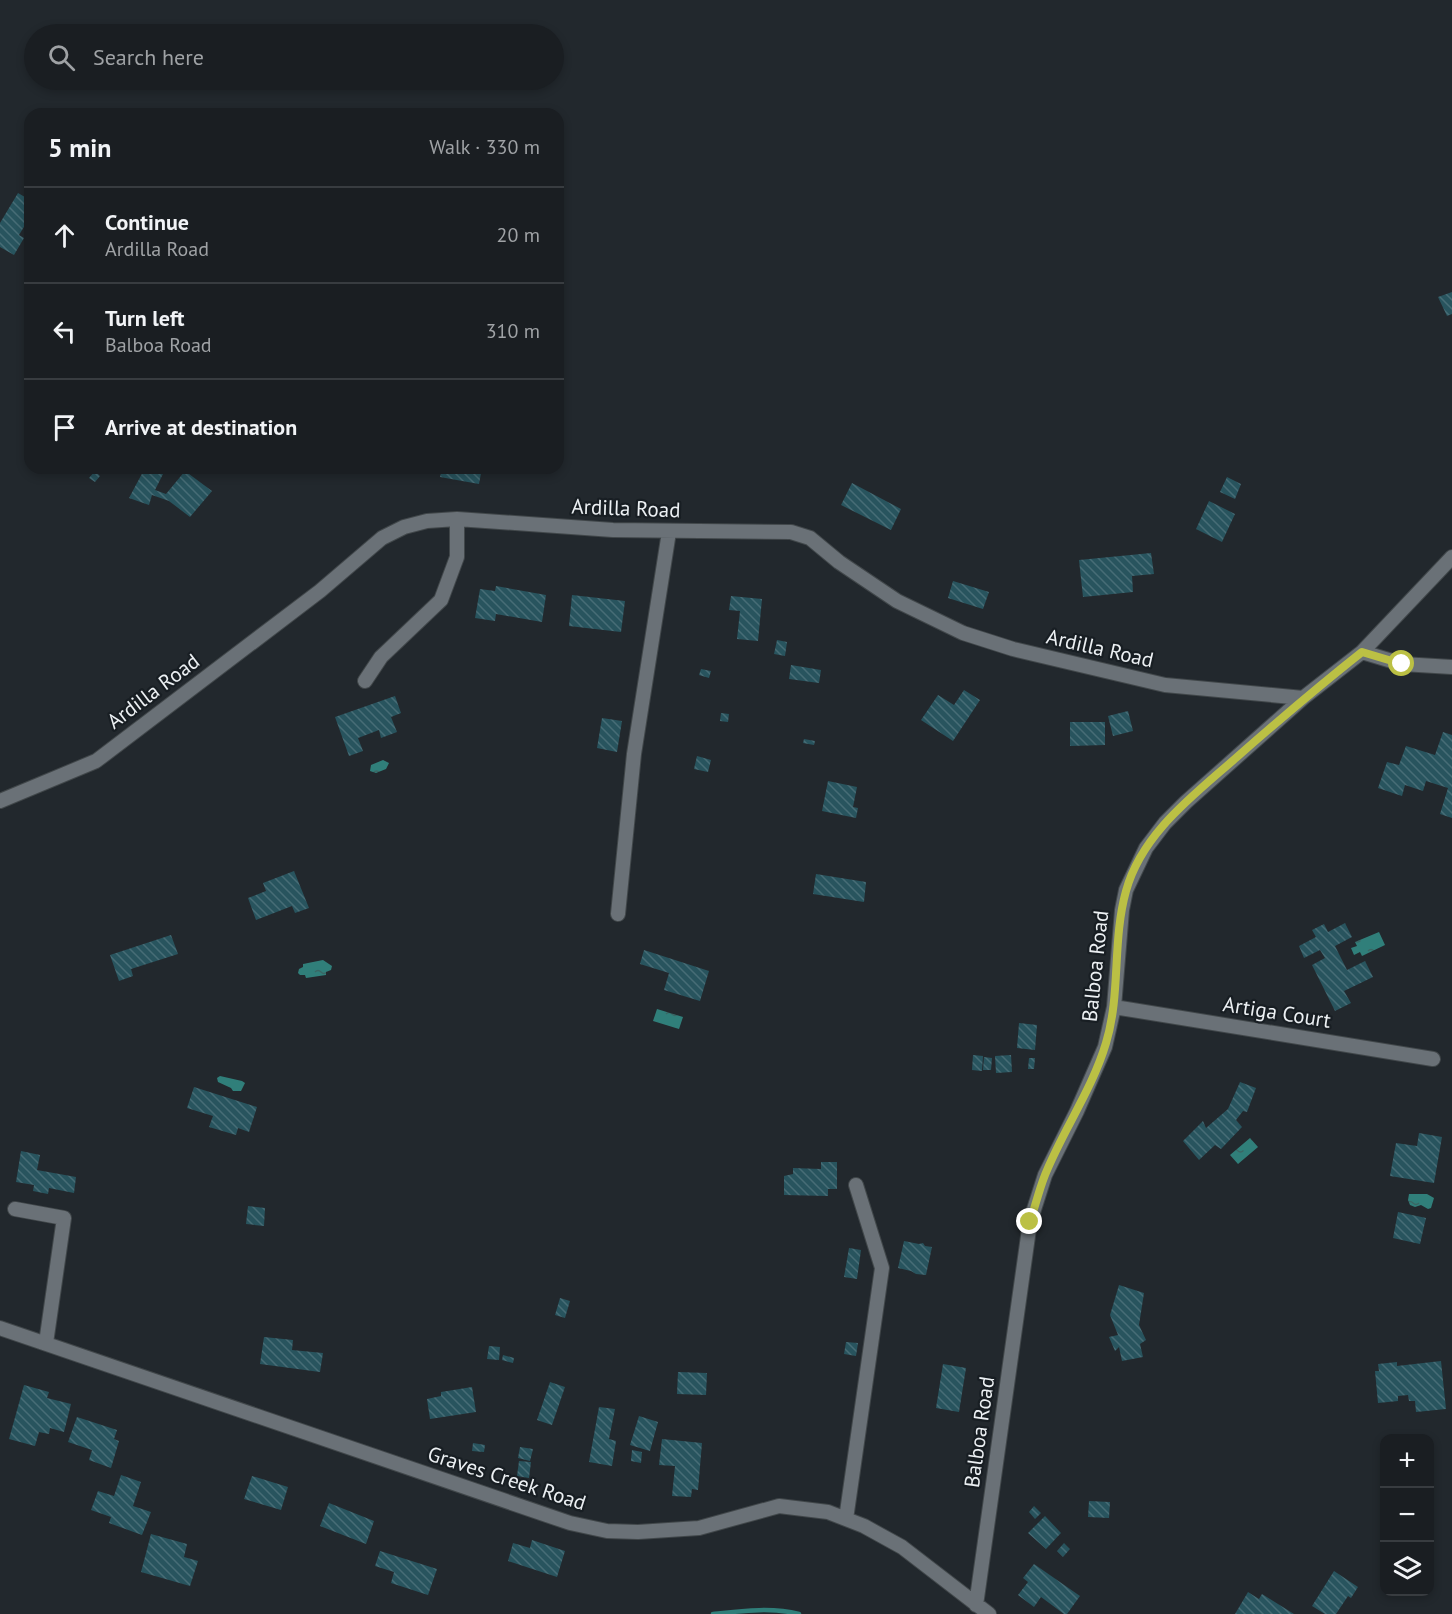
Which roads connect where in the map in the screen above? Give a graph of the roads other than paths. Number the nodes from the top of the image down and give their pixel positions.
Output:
1 (457, 519) junction
2 (669, 532) junction
3 (1452, 557) edge
4 (1362, 652) junction
5 (1452, 668) edge
6 (365, 681) dead end
7 (1303, 698) junction
8 (0, 801) edge
9 (618, 914) dead end
10 (1114, 1007) junction
11 (1433, 1059) dead end
12 (856, 1185) dead end
13 (15, 1209) dead end
14 (0, 1328) edge
15 (46, 1343) junction
16 (846, 1519) junction
17 (976, 1605) junction
18 (989, 1614) edge

1 - 2 street, Ardilla Road
1 - 6 street
1 - 8 street, Ardilla Road
2 - 7 street, Ardilla Road
2 - 9 street
3 - 4 street, Balboa Road
4 - 5 street
4 - 7 street, Balboa Road
7 - 10 street, Balboa Road
10 - 11 street, Artiga Court
10 - 17 street, Balboa Road
12 - 16 street
13 - 15 street
14 - 15 street, Graves Creek Road
15 - 16 street, Graves Creek Road
16 - 17 street, Graves Creek Road
17 - 18 street, Graves Creek Road

